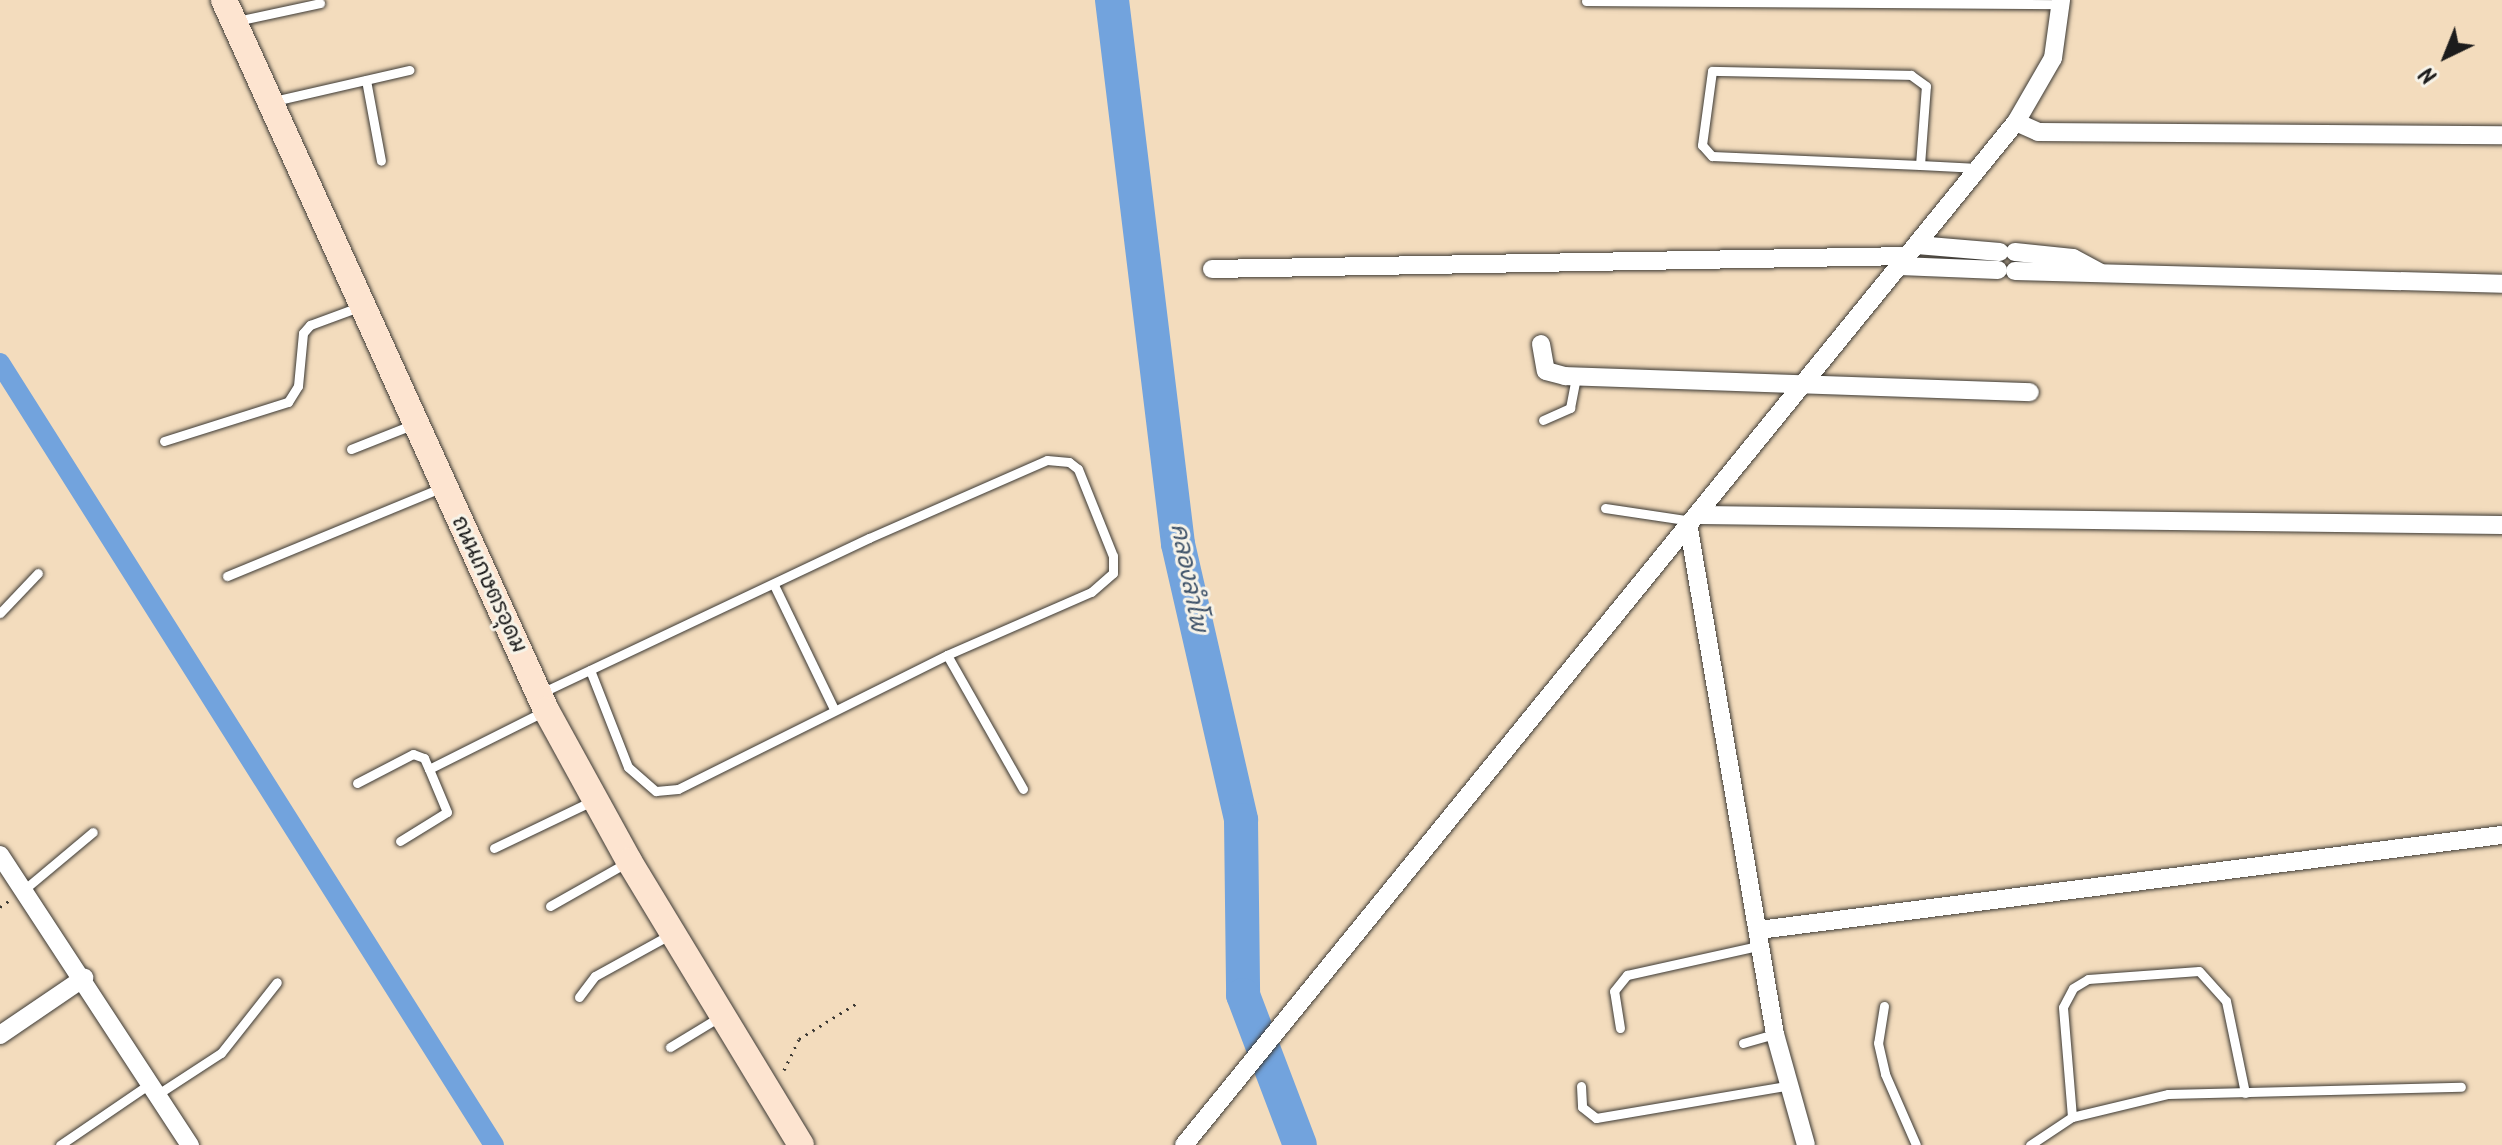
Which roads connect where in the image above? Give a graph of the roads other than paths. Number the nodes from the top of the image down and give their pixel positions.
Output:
1 (1586, 1) edge
2 (2061, 2) edge
3 (320, 3) dead end
4 (229, 11) edge
5 (409, 70) dead end
6 (366, 80) junction
7 (270, 102) junction
8 (2016, 122) junction
9 (2502, 135) edge
10 (381, 161) dead end
11 (1920, 165) junction
12 (1980, 168) junction
13 (1908, 256) junction
14 (2007, 261) junction
15 (1212, 269) dead end
16 (2502, 284) edge
17 (362, 306) junction
18 (1541, 344) dead end
19 (1576, 376) junction
20 (1809, 381) junction
21 (2030, 392) dead end
22 (1543, 420) dead end
23 (414, 424) junction
24 (164, 441) dead end
25 (351, 449) dead end
26 (443, 487) junction
27 (1605, 508) dead end
28 (1695, 522) junction
29 (2502, 525) edge
30 (38, 573) dead end
31 (227, 576) dead end
32 (774, 585) junction
33 (0, 613) edge
34 (947, 655) junction
35 (590, 670) junction
36 (542, 702) junction
37 (834, 709) junction
38 (429, 769) junction
39 (357, 783) dead end
40 (1023, 789) dead end
41 (595, 800) junction
42 (93, 832) dead end
43 (2502, 835) edge
44 (400, 841) dead end
45 (494, 848) dead end
46 (0, 855) edge
47 (629, 861) junction
48 (26, 888) junction
49 (550, 906) dead end
50 (671, 934) junction
51 (1761, 938) junction
52 (84, 978) junction
53 (277, 982) dead end
54 (579, 997) dead end
55 (1884, 1006) dead end
56 (721, 1016) junction
57 (1620, 1028) dead end
58 (1775, 1034) junction
59 (0, 1035) edge
60 (1743, 1043) dead end
61 (670, 1047) dead end
62 (1581, 1086) dead end
63 (1786, 1086) junction
64 (2461, 1087) dead end
65 (154, 1088) junction
66 (2245, 1093) junction
67 (2072, 1117) junction
68 (185, 1143) edge
69 (60, 1145) edge
70 (801, 1145) edge
71 (1184, 1145) edge
72 (1806, 1145) edge
73 (1916, 1145) edge
74 (2030, 1145) edge

1 - 2 lane
2 - 8 street
3 - 4 lane
4 - 7 street, ถนนเกษตรอุดม
5 - 6 lane
6 - 7 lane
6 - 10 lane
7 - 17 street, ถนนเกษตรอุดม
8 - 9 street
8 - 12 street
11 - 11 lane
11 - 12 lane
12 - 13 street
13 - 14 street
13 - 14 street
13 - 15 street
13 - 20 street
14 - 16 street
17 - 23 street, ถนนเกษตรอุดม
17 - 24 lane
18 - 19 street
19 - 20 street
19 - 22 lane
20 - 21 street
20 - 28 street
23 - 25 lane
23 - 26 street, ถนนเกษตรอุดม
26 - 31 lane
26 - 36 street, ถนนเกษตรอุดม
27 - 28 lane
28 - 29 street
28 - 51 street
28 - 71 street
30 - 33 lane
32 - 34 lane
32 - 35 lane
32 - 37 lane
34 - 37 lane
34 - 40 lane
35 - 36 lane
35 - 37 lane
36 - 38 lane
36 - 41 street, ถนนเกษตรอุดม
38 - 39 lane
38 - 44 lane
41 - 45 lane
41 - 47 street, ถนนเกษตรอุดม
42 - 48 lane
43 - 51 street
46 - 48 street
47 - 49 lane
47 - 50 street, ถนนเกษตรอุดม
48 - 52 street
50 - 54 lane
50 - 56 street, ถนนเกษตรอุดม
51 - 57 lane
51 - 58 street
52 - 59 street
52 - 65 street
53 - 65 lane
55 - 73 lane
56 - 61 lane
56 - 70 street, ถนนเกษตรอุดม
58 - 60 lane
58 - 63 street
62 - 63 lane
63 - 72 street
64 - 66 lane
65 - 68 street
65 - 69 lane
66 - 67 lane
66 - 67 lane
67 - 74 lane

